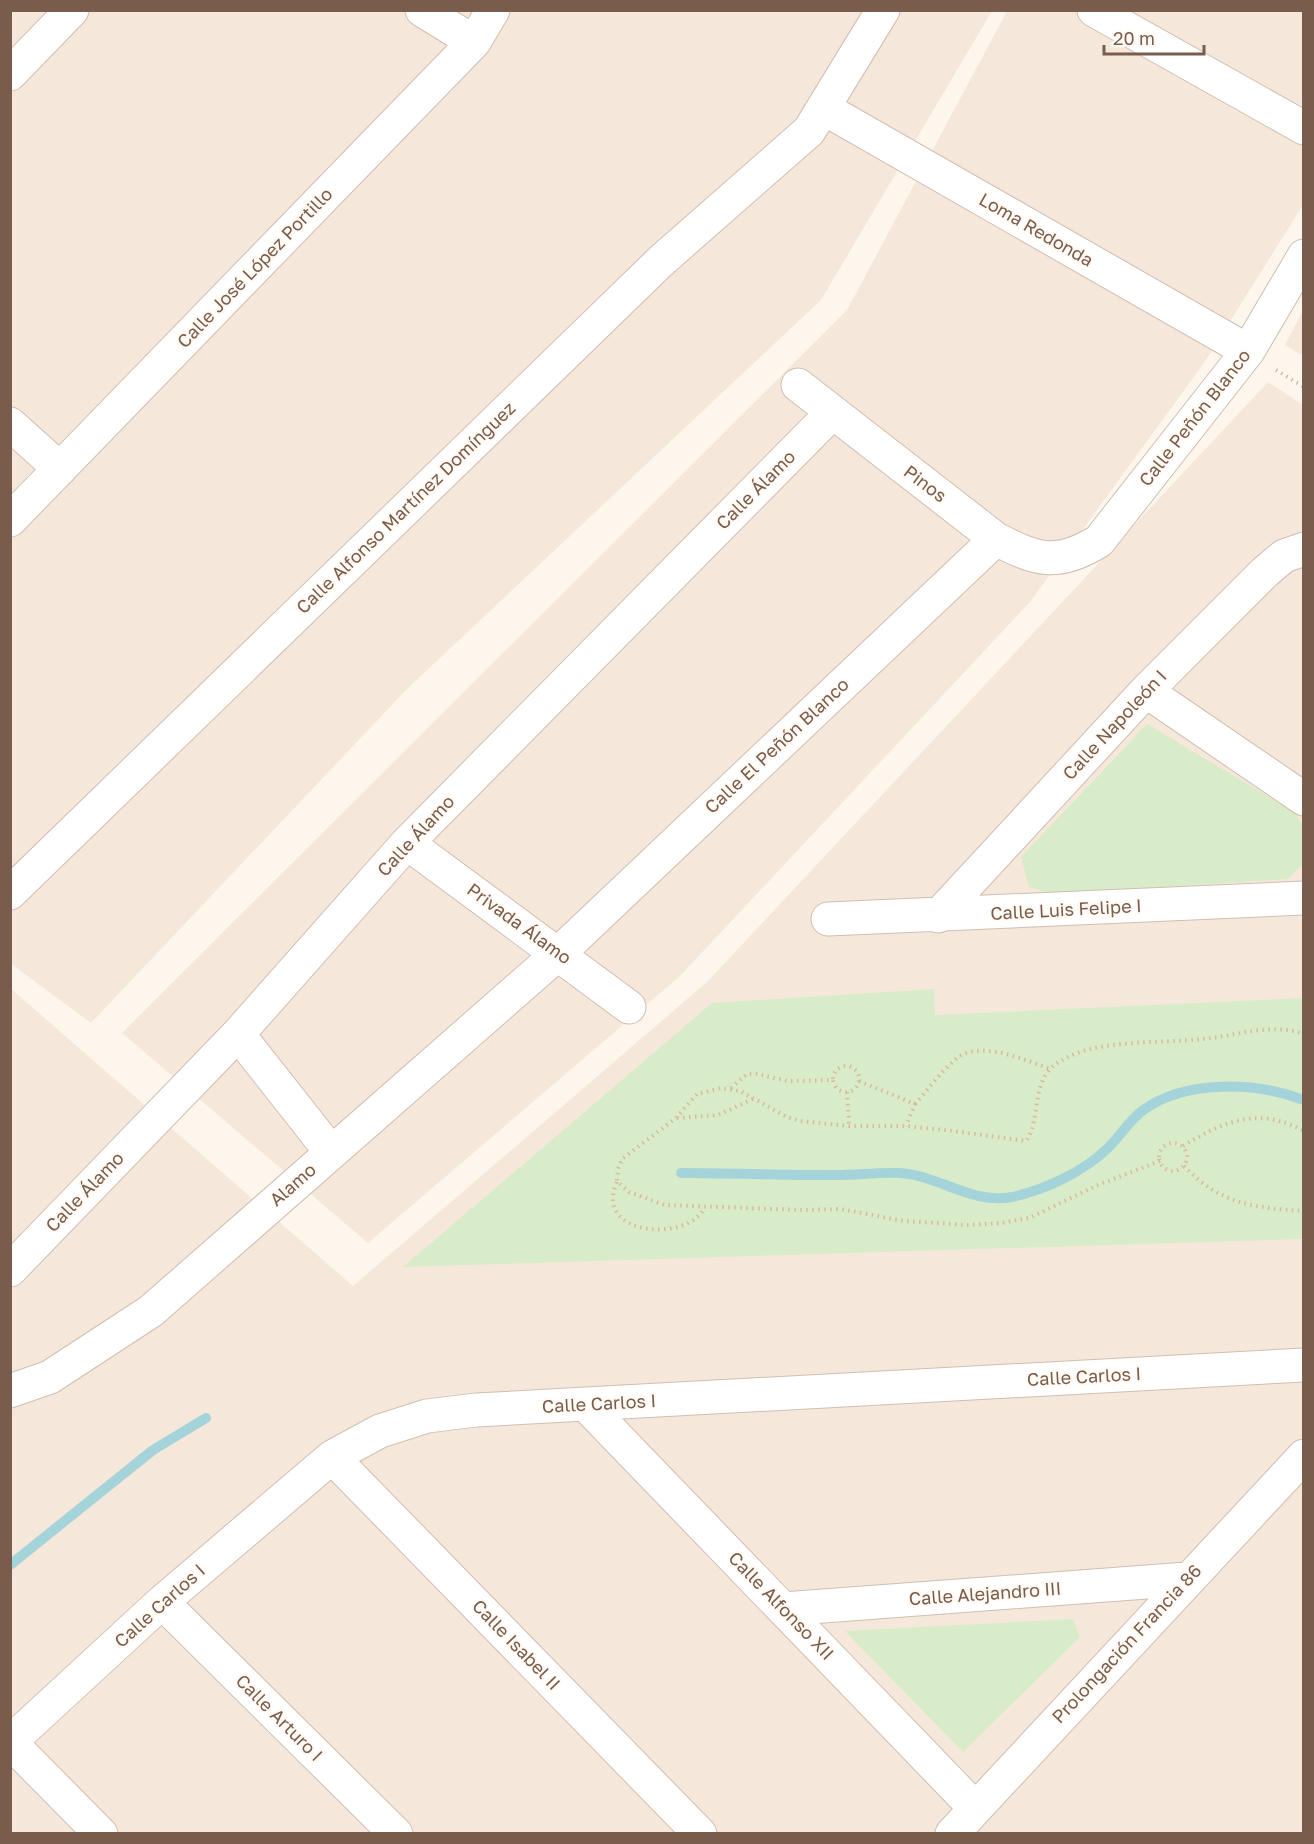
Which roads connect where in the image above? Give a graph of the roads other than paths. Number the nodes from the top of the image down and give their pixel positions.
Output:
1 (72, 10) edge
2 (422, 10) edge
3 (493, 10) edge
4 (883, 10) edge
5 (1094, 10) edge
6 (1128, 19) edge
7 (474, 42) junction
8 (10, 74) edge
9 (817, 120) junction
10 (1304, 128) edge
11 (1304, 256) edge
12 (1248, 351) junction
13 (798, 385) dead end
14 (832, 413) junction
15 (10, 424) edge
16 (60, 469) junction
17 (10, 520) edge
18 (996, 538) junction
19 (1304, 549) edge
20 (1063, 556) joint
21 (1146, 691) junction
22 (1304, 799) edge
23 (407, 843) junction
24 (10, 893) edge
25 (1304, 898) edge
26 (938, 916) junction
27 (828, 919) dead end
28 (559, 953) junction
29 (629, 1007) dead end
30 (238, 1034) junction
31 (331, 1152) junction
32 (10, 1270) edge
33 (1304, 1365) edge
34 (10, 1391) edge
35 (586, 1405) junction
36 (1304, 1456) edge
37 (332, 1457) junction
38 (1187, 1579) junction
39 (162, 1602) junction
40 (783, 1609) junction
41 (10, 1742) edge
42 (975, 1808) junction
43 (101, 1833) edge
44 (396, 1833) edge
45 (700, 1833) edge
46 (952, 1833) edge

1 - 8 street
2 - 7 street
3 - 7 street, Calle José López Portillo
4 - 9 street, Calle Alfonso Martínez Domínguez
5 - 6 street
6 - 10 street
7 - 16 street, Calle José López Portillo
9 - 12 street, Loma Redonda
9 - 24 street, Calle Alfonso Martínez Domínguez
11 - 12 street, Calle Peñón Blanco
12 - 20 street, Calle Peñón Blanco
13 - 14 street, Pinos
14 - 18 street, Pinos
14 - 23 street, Calle Álamo
15 - 16 street
16 - 17 street, Calle José López Portillo
18 - 20 street, Pinos
18 - 28 street, Calle El Peñón Blanco
19 - 21 street, Calle Napoleón I
21 - 22 street
21 - 26 street, Calle Napoleón I
23 - 28 street, Privada Álamo
23 - 30 street, Calle Álamo
25 - 26 street, Calle Luis Felipe I
26 - 27 street, Calle Luis Felipe I
28 - 29 street, Privada Álamo
28 - 31 street, Alamo
30 - 31 street
30 - 32 street, Calle Álamo
31 - 34 street, Alamo
33 - 35 street, Calle Carlos I
35 - 37 street, Calle Carlos I
35 - 40 street, Calle Alfonso XII
36 - 38 street, Prolongación Francia 86
37 - 39 street, Calle Carlos I
37 - 45 street, Calle Isabel II
38 - 40 street, Calle Alejandro III
38 - 42 street, Prolongación Francia 86
39 - 41 street, Calle Carlos I
39 - 44 street, Calle Arturo I
40 - 42 street, Calle Alfonso XII
41 - 43 street
42 - 46 street, Prolongación Francia 86

